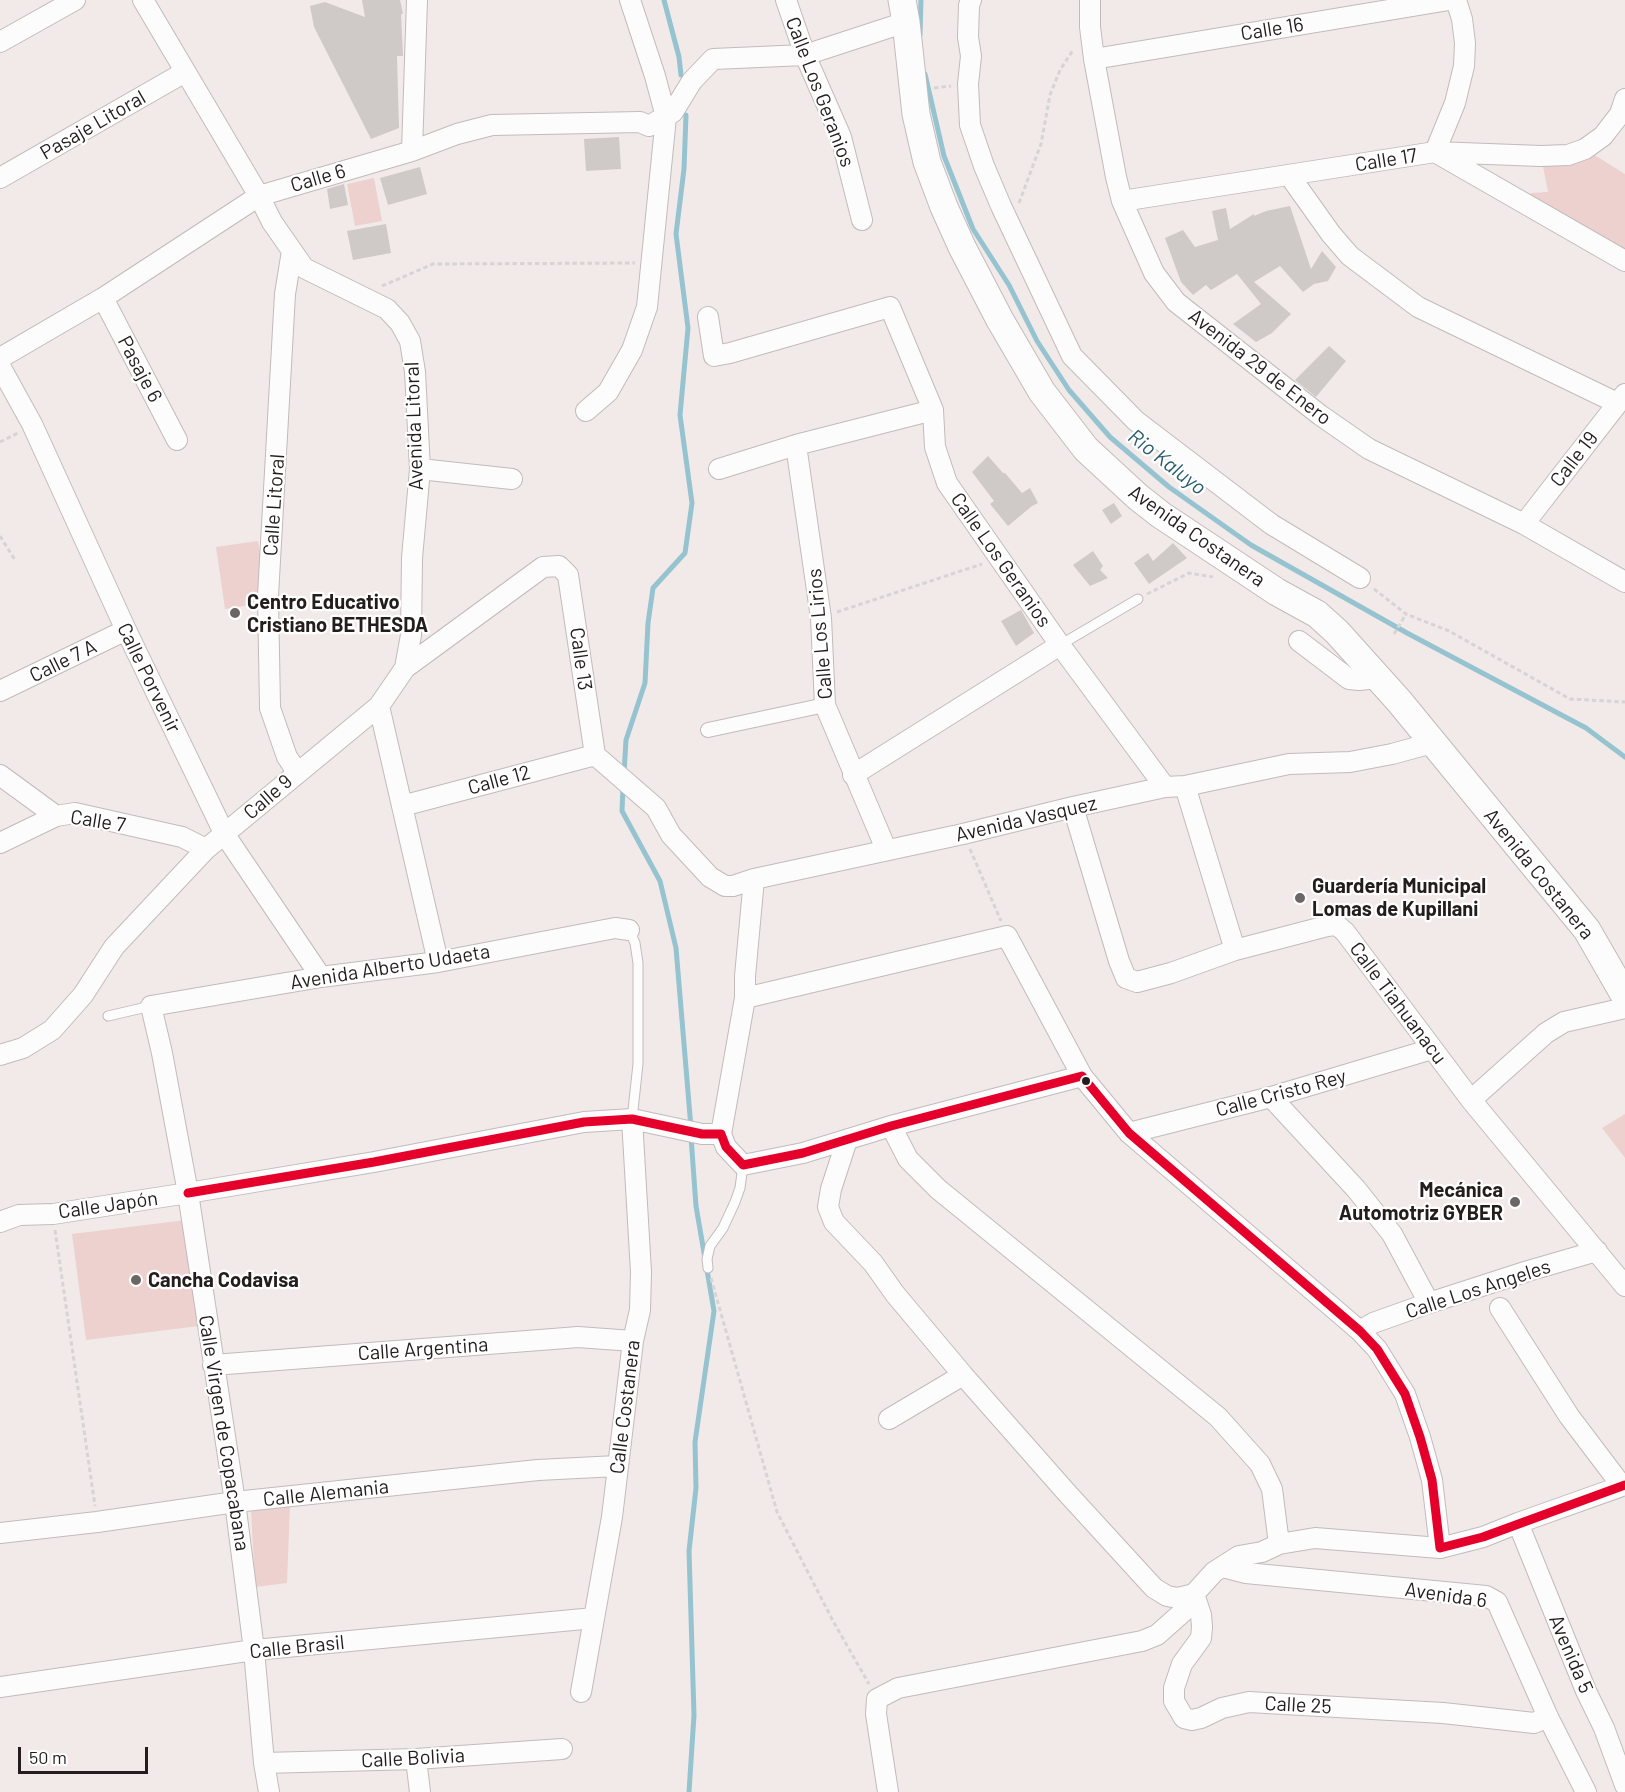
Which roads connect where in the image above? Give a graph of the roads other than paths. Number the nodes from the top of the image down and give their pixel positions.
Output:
1 (75, 0) edge
2 (144, 0) edge
3 (417, 0) edge
4 (630, 0) edge
5 (786, 0) edge
6 (970, 0) edge
7 (1090, 0) edge
8 (1449, 0) edge
9 (1456, 0) edge
10 (904, 11) edge
11 (1, 37) edge
12 (805, 54) junction
13 (1094, 58) junction
14 (185, 72) junction
15 (1625, 99) edge
16 (670, 115) junction
17 (412, 151) junction
18 (1435, 152) junction
19 (1289, 175) junction
20 (0, 178) edge
21 (259, 196) junction
22 (1122, 201) junction
23 (862, 220) dead end
24 (292, 251) junction
25 (1625, 261) edge
26 (103, 298) junction
27 (708, 317) dead end
28 (0, 358) edge
29 (0, 366) edge
30 (1621, 399) edge
31 (933, 410) junction
32 (586, 411) dead end
33 (177, 440) dead end
34 (796, 444) junction
35 (420, 469) junction
36 (719, 469) dead end
37 (512, 479) dead end
38 (1524, 524) junction
39 (559, 566) joint
40 (1360, 578) road end
41 (1625, 582) edge
42 (1138, 599) road end
43 (126, 630) junction
44 (1299, 641) dead end
45 (1060, 645) junction
46 (405, 668) junction
47 (1377, 678) junction
48 (0, 691) edge
49 (825, 705) junction
50 (379, 706) junction
51 (708, 730) dead end
52 (1432, 743) junction
53 (595, 755) junction
54 (292, 764) junction
55 (0, 775) edge
56 (854, 775) junction
57 (1185, 786) junction
58 (1165, 787) junction
59 (402, 806) junction
60 (1072, 807) junction
61 (56, 816) junction
62 (225, 835) junction
63 (0, 843) edge
64 (206, 849) junction
65 (886, 849) junction
66 (753, 879) junction
67 (629, 930) joint
68 (1234, 950) junction
69 (438, 962) junction
70 (321, 977) junction
71 (1625, 996) edge
72 (745, 998) junction
73 (151, 1006) junction
74 (1625, 1008) edge
75 (108, 1016) dead end
76 (1431, 1049) junction
77 (0, 1055) edge
78 (1082, 1076) junction
79 (1271, 1097) junction
80 (1470, 1100) junction
81 (637, 1120) junction
82 (891, 1126) junction
83 (1129, 1133) junction
84 (711, 1134) junction
85 (847, 1140) junction
86 (743, 1165) junction
87 (188, 1193) junction
88 (0, 1222) edge
89 (1597, 1251) junction
90 (708, 1268) road end
91 (1625, 1286) edge
92 (1429, 1304) junction
93 (1500, 1308) dead end
94 (1360, 1331) junction
95 (633, 1341) junction
96 (213, 1365) junction
97 (963, 1375) junction
98 (889, 1419) dead end
99 (617, 1466) junction
100 (1624, 1486) edge
101 (235, 1502) junction
102 (1518, 1522) junction
103 (0, 1533) edge
104 (1279, 1544) junction
105 (1440, 1548) junction
106 (1223, 1567) junction
107 (1194, 1594) junction
108 (594, 1618) junction
109 (254, 1650) junction
110 (0, 1687) edge
111 (581, 1692) dead end
112 (1548, 1717) junction
113 (562, 1749) dead end
114 (416, 1759) junction
115 (264, 1763) junction
116 (1625, 1785) edge
117 (269, 1792) edge
118 (420, 1792) edge
119 (888, 1792) edge
120 (1586, 1792) edge

1 - 11 street
2 - 14 street, Avenida Litoral
3 - 17 street
4 - 16 street
5 - 12 street, Calle Los Geranios
6 - 40 street
7 - 13 street, Avenida 29 de Enero
8 - 13 street, Calle 16
9 - 18 street
10 - 12 street
10 - 47 main road, Avenida Costanera
12 - 16 street
12 - 23 street, Calle Los Geranios
13 - 22 street, Avenida 29 de Enero
14 - 20 street, Pasaje Litoral
14 - 21 street, Avenida Litoral
15 - 18 street, Calle 17
16 - 17 street, Calle 6
16 - 32 street
17 - 21 street, Calle 6
18 - 19 street, Calle 17
18 - 25 street
19 - 22 street, Calle 17
19 - 30 street
21 - 24 street, Avenida Litoral
21 - 26 street, Calle 6
22 - 38 street, Avenida 29 de Enero
24 - 35 street, Avenida Litoral
24 - 54 street, Calle Litoral
26 - 28 street, Calle 6
26 - 33 street, Pasaje 6
27 - 31 street, Calle Los Geranios
29 - 43 street, Calle Porvenir
30 - 38 street, Calle 19
31 - 34 street
31 - 45 street, Calle Los Geranios
34 - 36 street
34 - 49 street, Calle Los Lirios
35 - 37 street
35 - 46 street, Avenida Litoral
38 - 41 street, Avenida 29 de Enero
39 - 46 street, Calle 9
39 - 53 street, Calle 13
42 - 45 lane
43 - 48 street, Calle 7 A
43 - 62 street, Calle Porvenir
44 - 47 street
45 - 56 street
45 - 58 street, Calle Los Geranios
46 - 50 street, Calle 9
47 - 52 main road, Avenida Costanera
49 - 51 street
49 - 56 street, Calle Los Lirios
50 - 54 street, Calle 9
50 - 59 street
52 - 57 street, Avenida Vasquez
52 - 71 main road, Avenida Costanera
53 - 59 street, Calle 12
53 - 66 street, Avenida Vasquez
54 - 62 street, Calle 9
55 - 61 street, Calle 7
56 - 65 street, Calle Los Lirios
57 - 58 street, Avenida Vasquez
57 - 68 street
58 - 60 street, Avenida Vasquez
59 - 69 street
60 - 65 street, Avenida Vasquez
60 - 68 street, Calle Tiahuanacu
61 - 63 street
61 - 64 street, Calle 7
62 - 64 street, Calle 9
62 - 70 street, Calle Porvenir
64 - 77 street, Calle 9
65 - 66 street, Avenida Vasquez
66 - 72 street
67 - 69 street, Avenida Alberto Udaeta
67 - 81 lane
68 - 76 street, Calle Tiahuanacu
69 - 70 street, Avenida Alberto Udaeta
70 - 73 street, Avenida Alberto Udaeta
72 - 78 street
72 - 84 street
73 - 75 lane
73 - 87 street, Calle Virgen de Copacabana
74 - 80 street
76 - 79 street, Calle Cristo Rey
76 - 80 street, Calle Tiahuanacu
78 - 82 street
78 - 83 street
79 - 83 street, Calle Cristo Rey
79 - 92 street
80 - 89 street, Calle Tiahuanacu
81 - 84 street, Calle Japón
81 - 87 street, Calle Japón
81 - 95 street, Calle Costanera
82 - 85 street
82 - 104 street
83 - 94 street
84 - 86 street
85 - 86 street
85 - 97 street
86 - 90 lane
87 - 88 street, Calle Japón
87 - 96 street, Calle Virgen de Copacabana
89 - 91 street, Calle Tiahuanacu
89 - 92 street, Calle Los Angeles
92 - 94 street, Calle Los Angeles
93 - 100 street
94 - 105 street
95 - 96 street, Calle Argentina
95 - 99 street, Calle Costanera
96 - 101 street, Calle Virgen de Copacabana
97 - 98 street
97 - 107 street
99 - 101 street, Calle Alemania
99 - 108 street, Calle Costanera
100 - 102 street
101 - 103 street, Calle Alemania
101 - 109 street, Calle Virgen de Copacabana
102 - 105 street
102 - 116 street, Avenida 5
104 - 105 street
104 - 106 street
106 - 107 street
106 - 112 street, Avenida 6
107 - 112 street, Calle 25
107 - 119 street
108 - 109 street, Calle Brasil
108 - 111 street, Calle Costanera
109 - 110 street, Calle Brasil
109 - 115 street, Calle Virgen de Copacabana
112 - 120 street, Avenida 6
113 - 114 street, Calle Bolivia
114 - 115 street, Calle Bolivia
114 - 118 street
115 - 117 street, Calle Virgen de Copacabana

